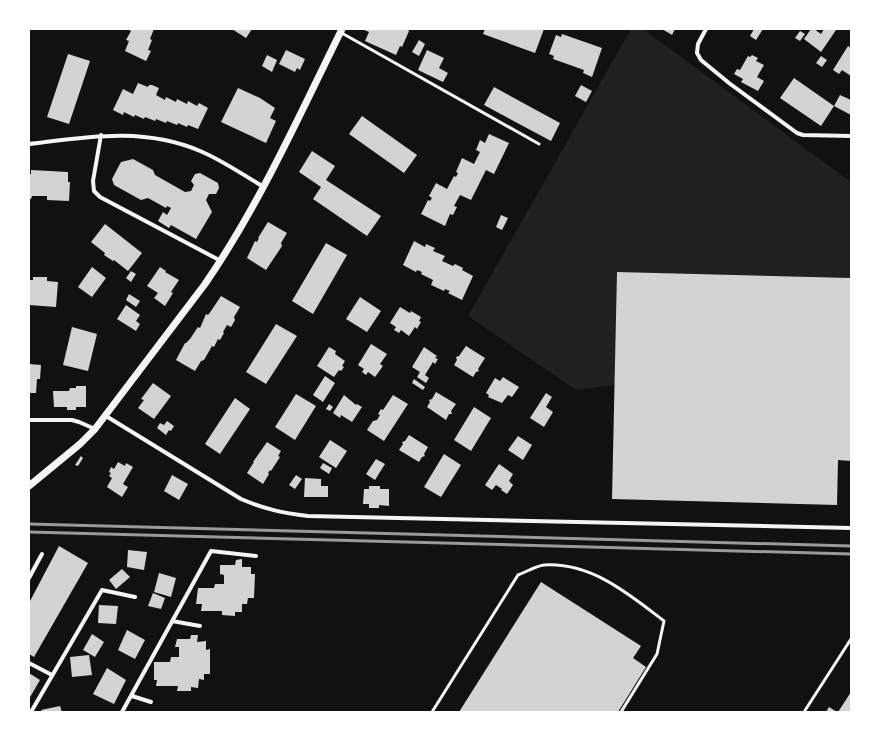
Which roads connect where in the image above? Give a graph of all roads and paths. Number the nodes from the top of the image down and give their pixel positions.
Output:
1 (706, 29) edge
2 (341, 30) edge
3 (101, 135) junction
4 (851, 136) edge
5 (29, 144) edge
6 (539, 144) dead end
7 (264, 187) junction
8 (221, 261) junction
9 (106, 416) junction
10 (29, 420) edge
11 (94, 429) junction
12 (29, 486) edge
13 (851, 528) edge
14 (42, 554) dead end
15 (256, 556) dead end
16 (29, 578) edge
17 (135, 597) dead end
18 (172, 621) junction
19 (200, 626) dead end
20 (851, 639) edge
21 (29, 662) edge
22 (52, 675) junction
23 (132, 696) junction
24 (150, 702) dead end
25 (31, 712) edge
26 (122, 712) edge
27 (432, 712) edge
28 (621, 712) edge
29 (804, 712) edge

1 - 4 street
2 - 6 lane
2 - 7 street
3 - 5 street
3 - 7 street
3 - 8 street
7 - 8 street
8 - 9 street
9 - 11 street
9 - 13 street
10 - 11 street
11 - 12 street
14 - 16 street
15 - 18 street
17 - 22 street
18 - 19 street
18 - 23 street
20 - 29 lane
21 - 22 street
22 - 25 street
23 - 24 street
23 - 26 street
27 - 28 lane

